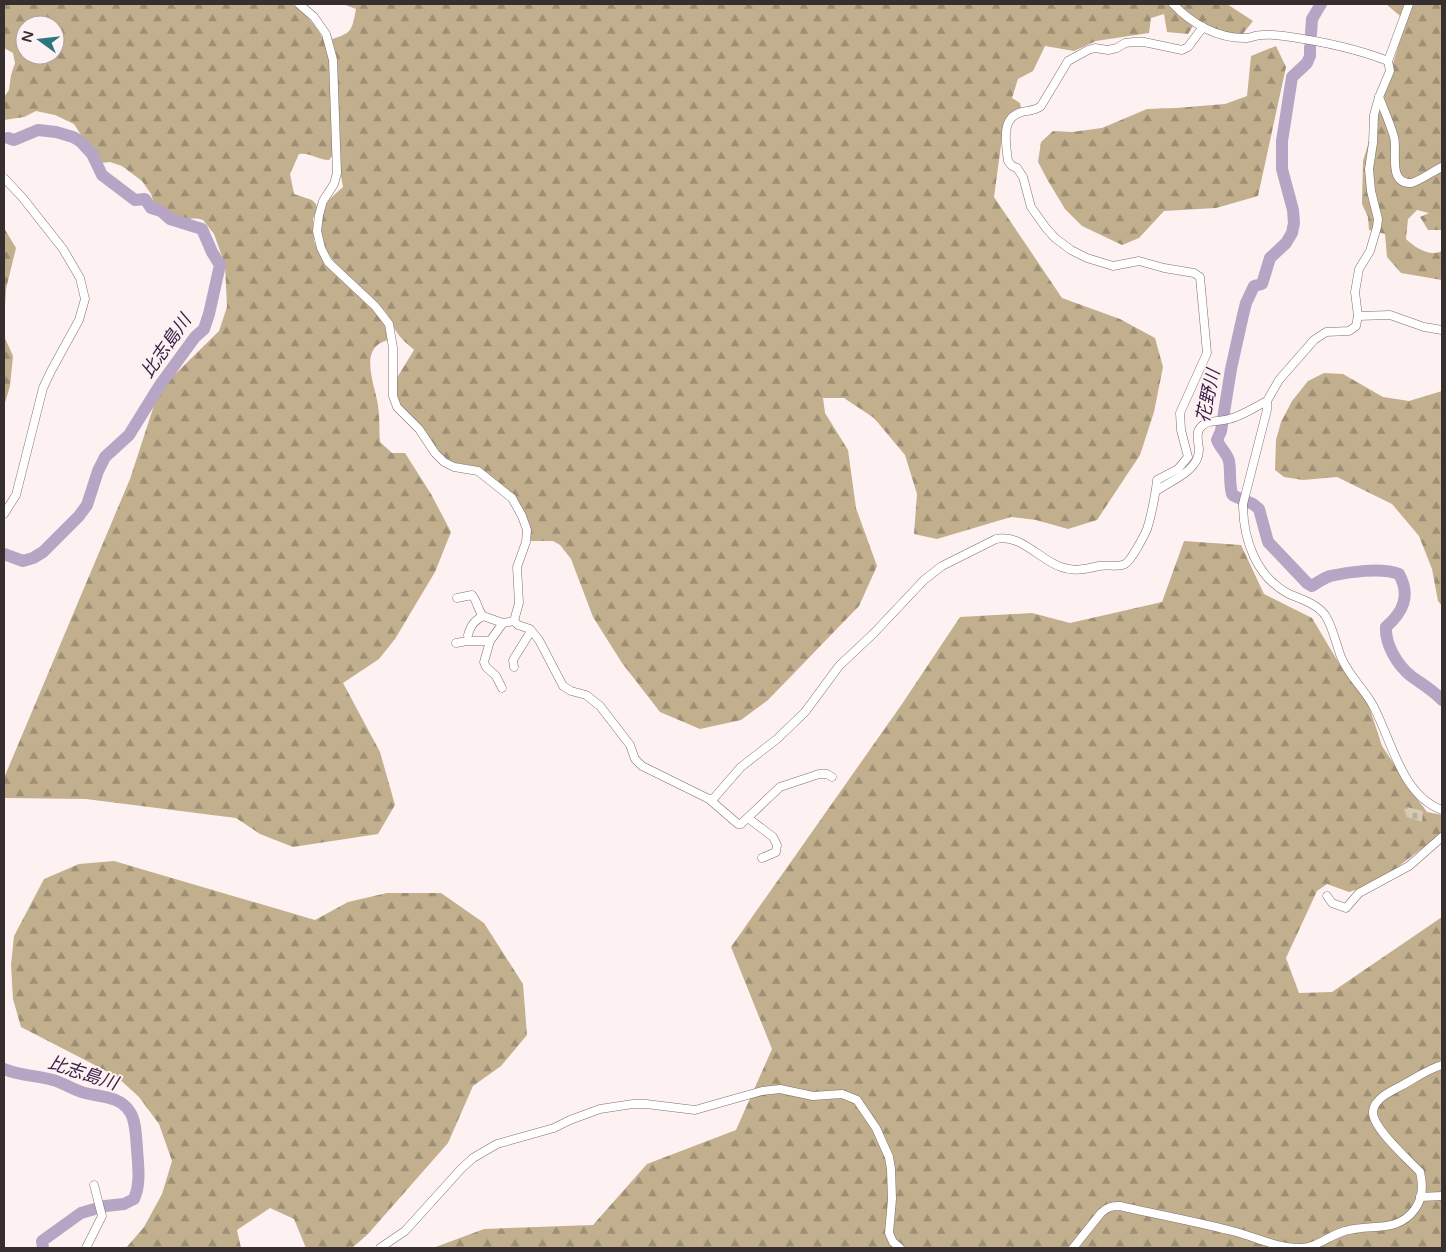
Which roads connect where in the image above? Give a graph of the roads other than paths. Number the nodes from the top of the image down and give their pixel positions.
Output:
1 (299, 4) edge
2 (1173, 4) edge
3 (1410, 4) edge
4 (1202, 27) junction
5 (1388, 61) junction
6 (1379, 97) junction
7 (1442, 167) edge
8 (4, 178) edge
9 (1358, 316) junction
10 (1442, 330) edge
11 (1267, 401) junction
12 (1156, 491) junction
13 (4, 514) edge
14 (457, 598) dead end
15 (483, 616) junction
16 (514, 621) junction
17 (503, 623) junction
18 (531, 631) junction
19 (468, 635) dead end
20 (490, 641) junction
21 (456, 643) dead end
22 (514, 667) dead end
23 (502, 688) dead end
24 (832, 777) dead end
25 (708, 800) junction
26 (1442, 810) edge
27 (748, 818) junction
28 (1442, 837) edge
29 (762, 858) dead end
30 (1326, 896) dead end
31 (1442, 1065) edge
32 (94, 1185) dead end
33 (1442, 1196) edge
34 (1420, 1197) junction
35 (86, 1248) edge
36 (380, 1248) edge
37 (900, 1248) edge
38 (1073, 1248) edge

1 - 16 street
2 - 4 street
3 - 5 street
4 - 5 street
4 - 12 street
5 - 6 street
6 - 7 street
6 - 9 street
8 - 13 street
9 - 10 street
9 - 11 street
11 - 12 street
11 - 26 street
12 - 25 street
14 - 15 street
15 - 17 street
15 - 19 street
16 - 17 street
16 - 18 street
17 - 20 street
18 - 22 street
18 - 25 street
20 - 21 street
20 - 23 street
24 - 27 street
25 - 27 street
27 - 29 street
28 - 30 street
31 - 34 street
32 - 35 street
33 - 34 street
34 - 38 street
36 - 37 street

